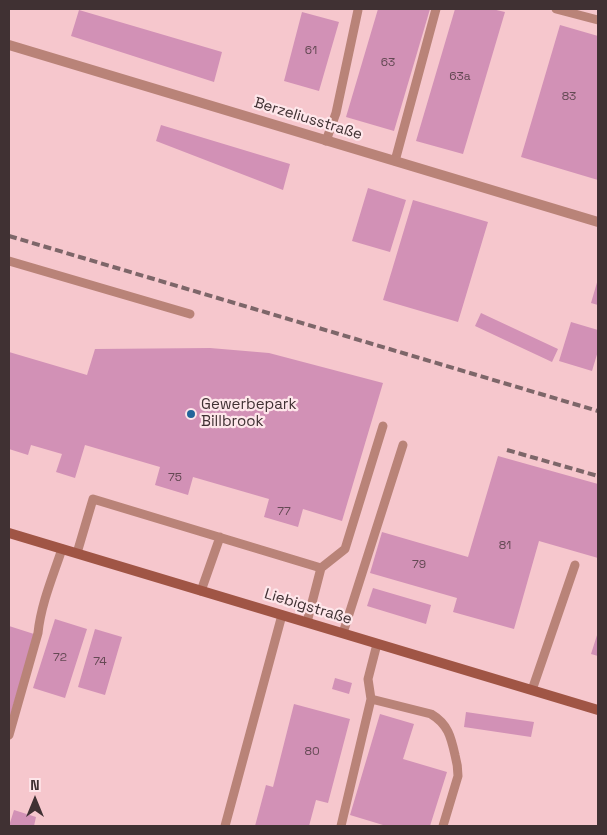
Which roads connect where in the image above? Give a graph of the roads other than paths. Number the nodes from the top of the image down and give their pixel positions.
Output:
1 (436, 9) edge
2 (556, 9) edge
3 (358, 10) dead end
4 (588, 13) edge
5 (598, 20) edge
6 (9, 45) edge
7 (326, 141) junction
8 (396, 161) junction
9 (598, 222) edge
10 (9, 261) edge
11 (190, 314) dead end
12 (383, 426) dead end
13 (403, 445) dead end
14 (9, 533) edge
15 (220, 537) junction
16 (62, 549) junction
17 (76, 553) junction
18 (574, 565) dead end
19 (321, 568) junction
20 (201, 591) junction
21 (282, 615) junction
22 (307, 622) junction
23 (343, 633) junction
24 (377, 644) junction
25 (532, 690) junction
26 (371, 698) junction
27 (598, 710) edge
28 (9, 735) edge
29 (225, 826) edge
30 (341, 826) edge
31 (443, 826) edge

1 - 8 lane
2 - 4 lane
3 - 7 lane
4 - 5 lane
6 - 7 street, Berzeliusstraße
7 - 8 street, Berzeliusstraße
8 - 9 street, Berzeliusstraße
10 - 11 lane
12 - 19 lane
13 - 23 lane
14 - 16 main road, Liebigstraße
15 - 17 lane
15 - 19 lane
15 - 20 lane
16 - 17 main road, Liebigstraße
16 - 28 lane
17 - 20 main road, Liebigstraße
18 - 25 lane
19 - 22 lane
20 - 21 main road, Liebigstraße
21 - 22 main road, Liebigstraße
21 - 29 lane
22 - 23 main road, Liebigstraße
23 - 24 main road, Liebigstraße
24 - 25 main road, Liebigstraße
24 - 26 lane
25 - 27 main road, Liebigstraße
26 - 30 lane
26 - 31 lane

